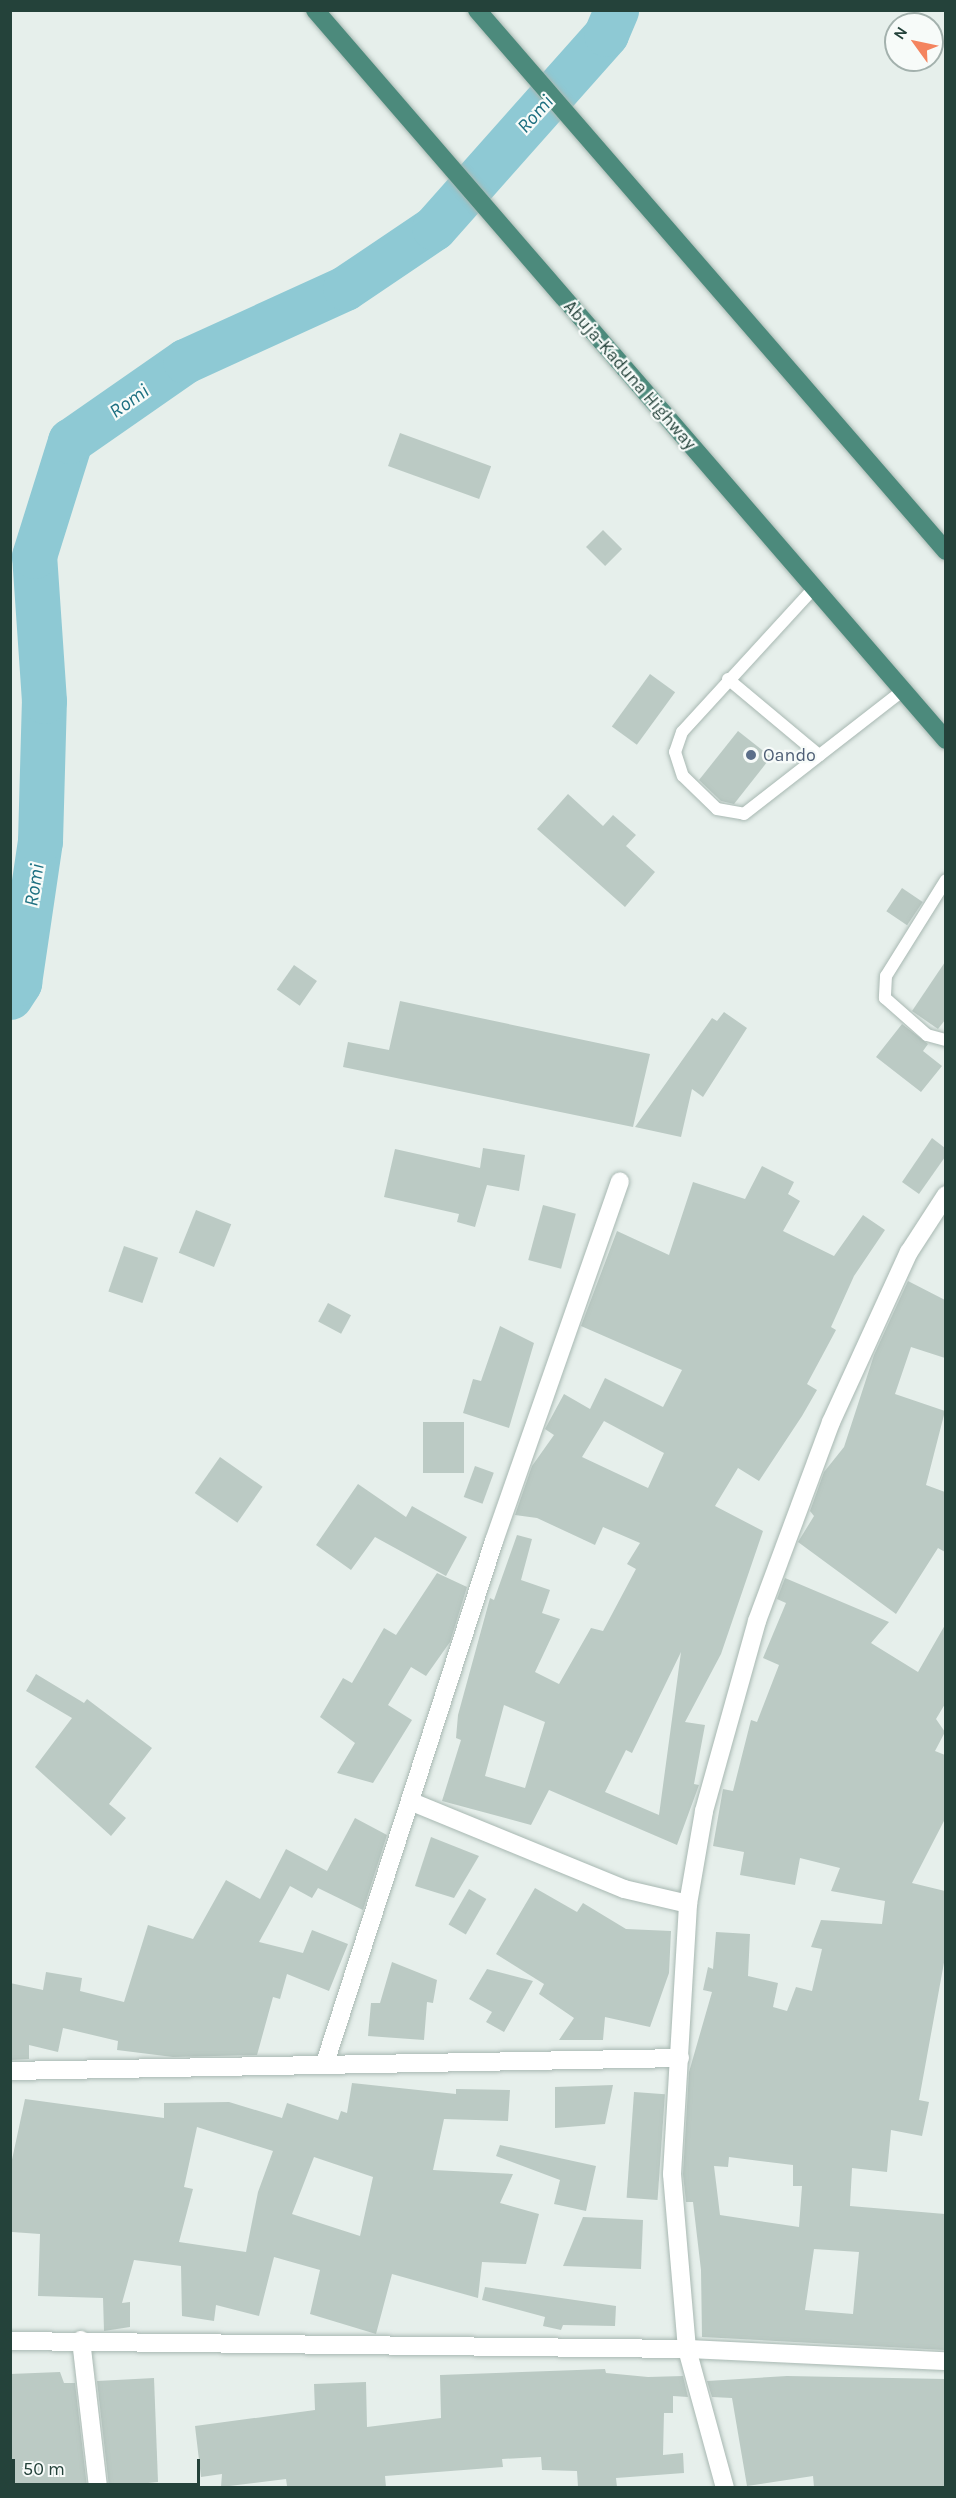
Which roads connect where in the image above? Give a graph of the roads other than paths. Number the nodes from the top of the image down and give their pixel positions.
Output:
1 (315, 10) edge
2 (477, 10) edge
3 (945, 551) edge
4 (814, 588) junction
5 (728, 679) junction
6 (903, 690) junction
7 (945, 740) edge
8 (819, 755) junction
9 (945, 880) edge
10 (945, 1040) edge
11 (620, 1180) dead end
12 (945, 1195) edge
13 (412, 1802) junction
14 (688, 1904) junction
15 (680, 2058) junction
16 (325, 2063) junction
17 (10, 2071) edge
18 (81, 2340) junction
19 (10, 2341) edge
20 (687, 2349) junction
21 (945, 2361) edge
22 (98, 2487) edge
23 (725, 2487) edge

1 - 4 highway, Abuja-Kaduna Highway
2 - 3 highway
4 - 5 lane
4 - 6 highway, Abuja-Kaduna Highway
5 - 8 lane
5 - 8 lane
6 - 7 highway, Abuja-Kaduna Highway
6 - 8 lane
9 - 10 lane
11 - 13 street
12 - 14 street
13 - 14 street
13 - 16 street
14 - 15 street
15 - 16 street
15 - 20 street
16 - 17 street
18 - 19 street
18 - 20 street
18 - 22 street
20 - 21 street
20 - 23 street

